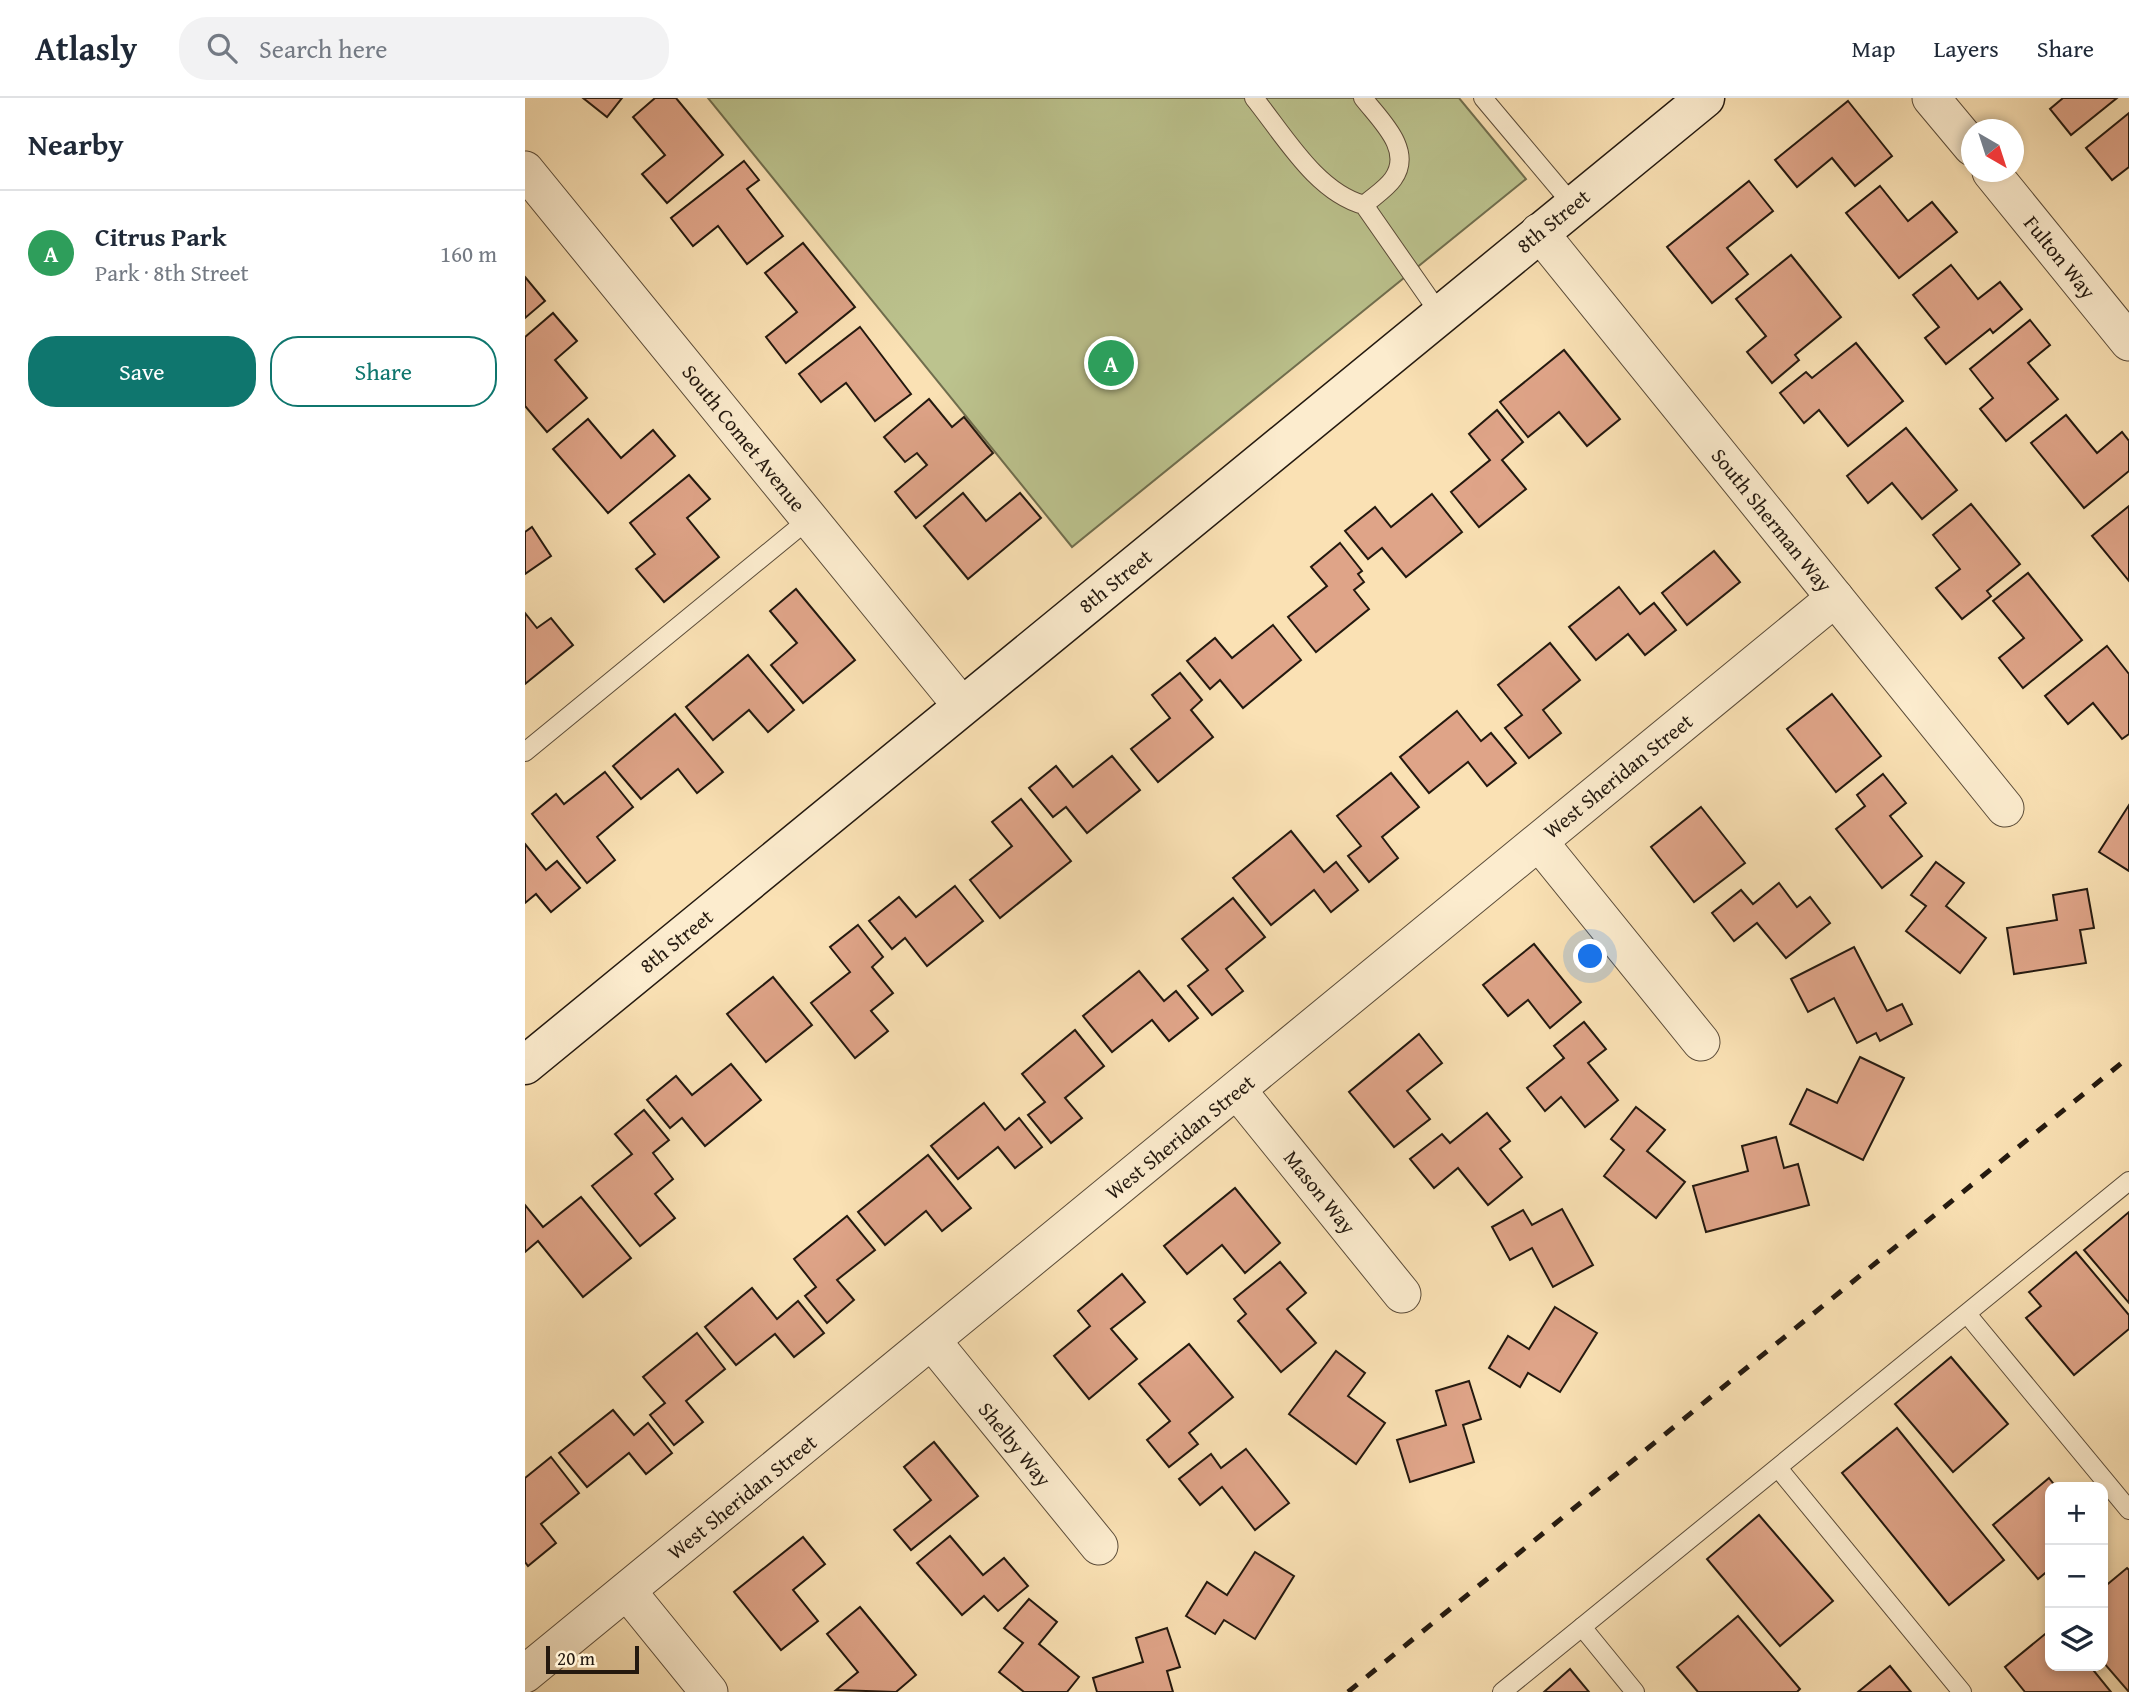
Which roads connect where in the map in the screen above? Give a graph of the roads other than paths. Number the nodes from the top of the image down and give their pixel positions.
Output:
1 (1254, 98) edge
2 (1363, 98) edge
3 (1483, 98) edge
4 (1705, 98) edge
5 (1931, 98) edge
6 (1961, 135) edge
7 (525, 170) edge
8 (1999, 182) edge
9 (1364, 205) junction
10 (1573, 205) junction
11 (1539, 232) junction
12 (1440, 314) junction
13 (2129, 342) edge
14 (809, 519) junction
15 (1835, 598) junction
16 (962, 706) junction
17 (525, 752) edge
18 (2005, 808) dead end
19 (1539, 842) junction
20 (1701, 1042) dead end
21 (525, 1065) edge
22 (1237, 1090) junction
23 (2129, 1181) edge
24 (1402, 1294) dead end
25 (1967, 1314) junction
26 (932, 1341) junction
27 (1778, 1468) junction
28 (2129, 1510) edge
29 (1098, 1546) dead end
30 (627, 1591) junction
31 (1582, 1627) junction
32 (525, 1674) edge
33 (709, 1692) edge
34 (1502, 1692) edge
35 (1635, 1692) edge
36 (1962, 1692) edge

1 - 9 lane
2 - 9 lane
3 - 10 lane
4 - 10 street, 8th Street
5 - 6 street
7 - 14 street, South Comet Avenue
8 - 13 street, Fulton Way
9 - 12 lane
10 - 11 street, 8th Street
11 - 12 street, 8th Street
11 - 15 street, South Sherman Way
12 - 16 street, 8th Street
14 - 16 street, South Comet Avenue
14 - 17 lane
15 - 18 street, South Sherman Way
15 - 19 street, West Sheridan Street
16 - 21 street, 8th Street
19 - 20 street
19 - 22 street, West Sheridan Street
22 - 24 street, Mason Way
22 - 26 street, West Sheridan Street
23 - 25 lane
25 - 27 lane
25 - 28 lane
26 - 29 street, Shelby Way
26 - 30 street, West Sheridan Street
27 - 31 lane
27 - 36 lane
30 - 32 street, West Sheridan Street
30 - 33 street
31 - 34 lane
31 - 35 lane

